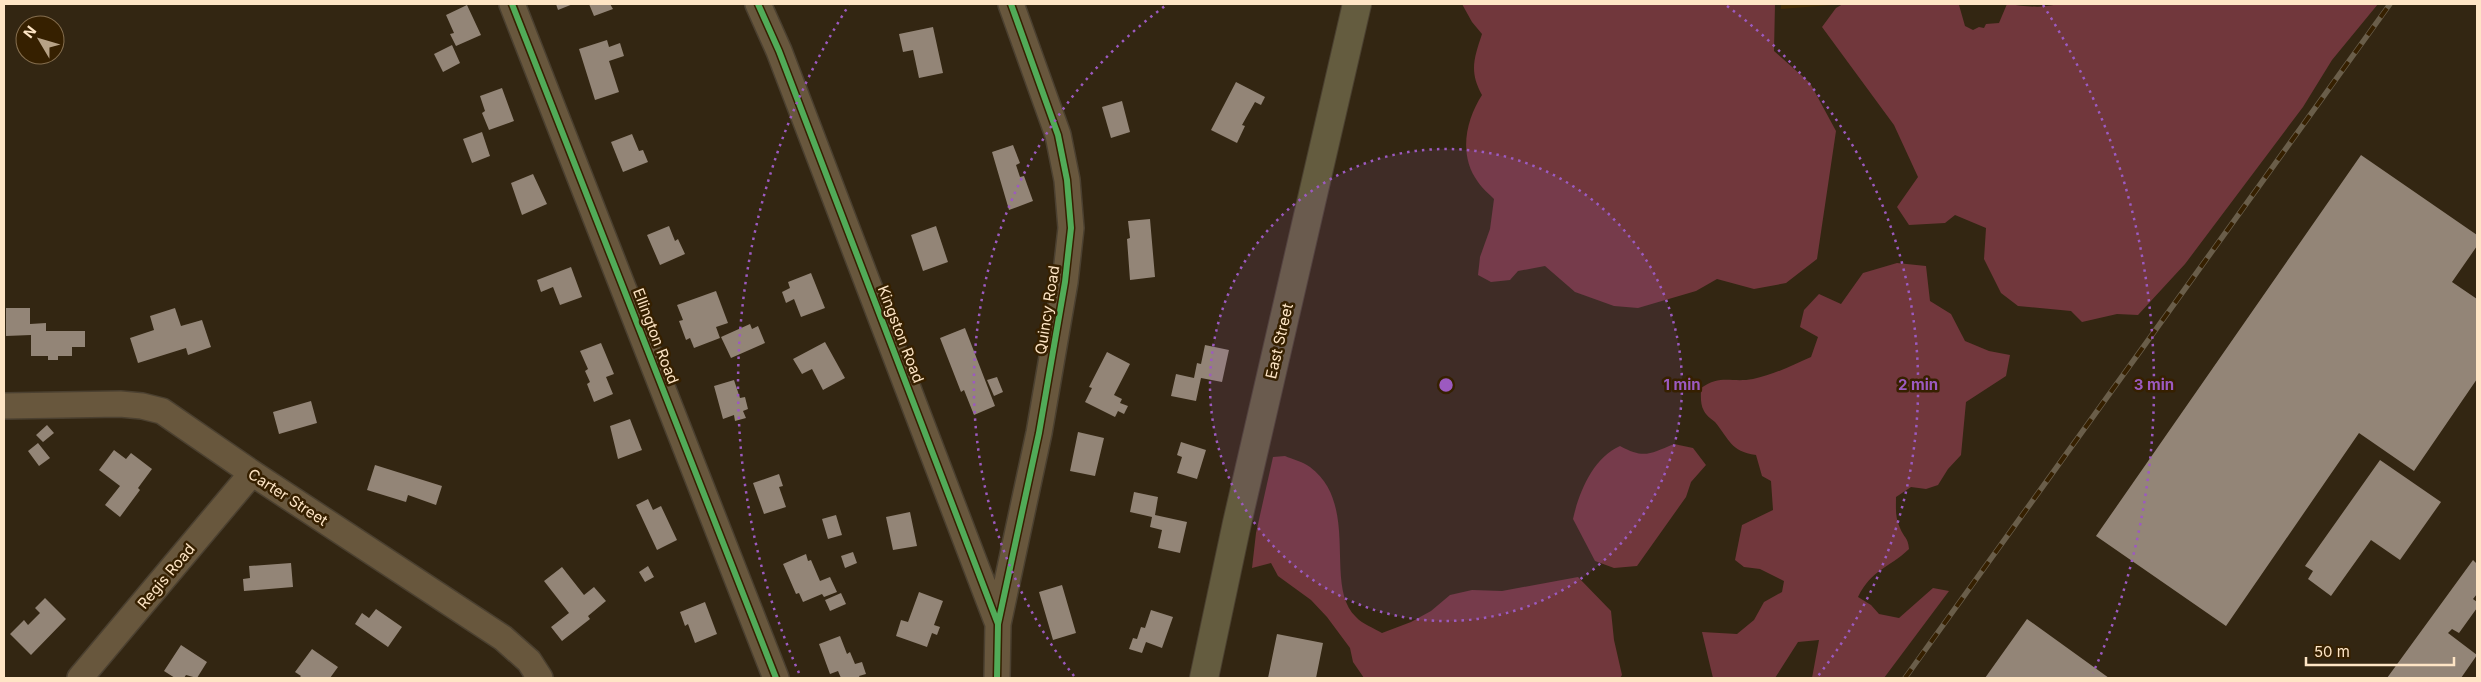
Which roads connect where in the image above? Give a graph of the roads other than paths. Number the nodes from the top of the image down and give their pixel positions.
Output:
1 (512, 4) edge
2 (758, 4) edge
3 (1011, 4) edge
4 (1357, 4) edge
5 (4, 406) edge
6 (252, 473) junction
7 (998, 624) junction
8 (80, 678) edge
9 (540, 678) edge
10 (776, 678) edge
11 (997, 678) edge
12 (1204, 678) edge

1 - 10 street, Ellington Road
2 - 7 street, Kingston Road
3 - 7 street, Quincy Road
4 - 12 main road, East Street
5 - 6 street, Carter Street
6 - 8 street, Regis Road
6 - 9 street, Carter Street
7 - 11 street, Kingston Road

